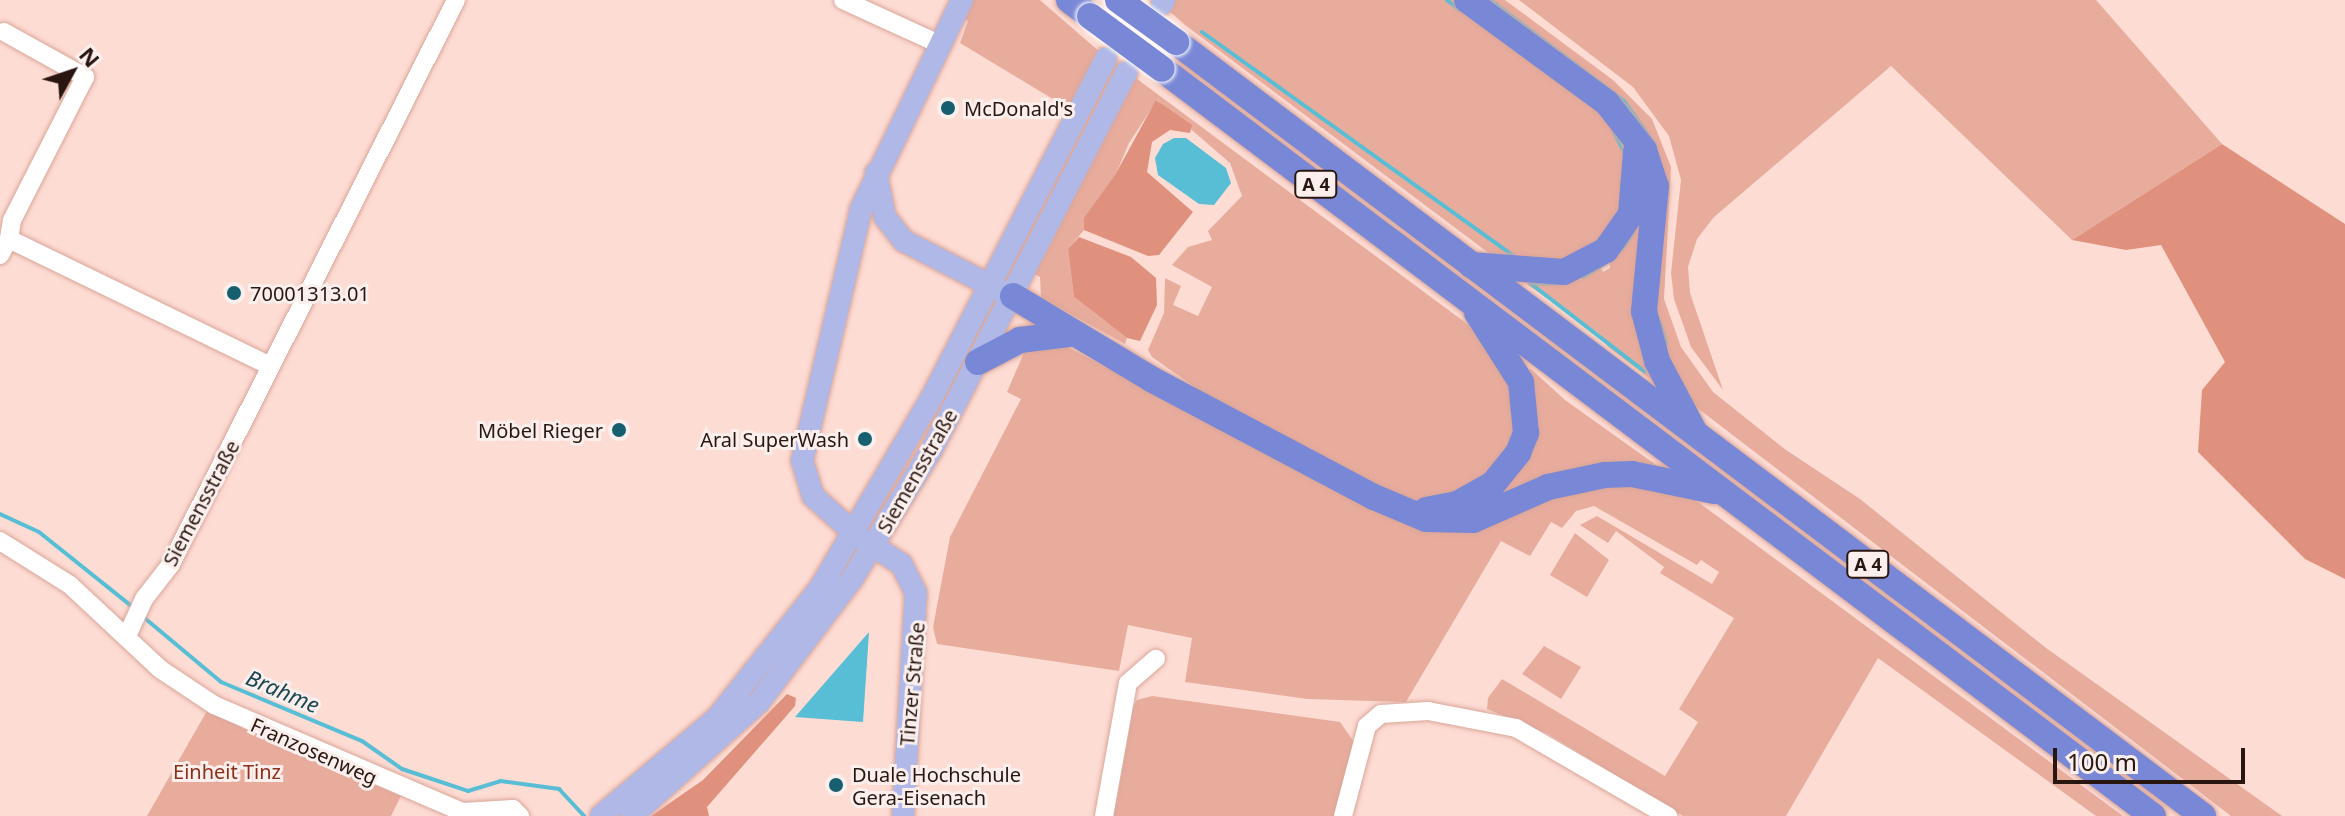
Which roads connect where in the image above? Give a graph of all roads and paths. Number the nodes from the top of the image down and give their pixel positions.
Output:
1 (456, 0) edge
2 (843, 0) edge
3 (962, 0) edge
4 (1069, 0) edge
5 (1118, 0) edge
6 (1467, 0) edge
7 (4, 32) dead end
8 (939, 44) junction
9 (1106, 58) dead end
10 (1127, 72) dead end
11 (1634, 137) junction
12 (876, 173) junction
13 (885, 217) junction
14 (852, 242) junction
15 (5, 247) edge
16 (1467, 265) junction
17 (989, 285) junction
18 (1469, 299) junction
19 (1009, 304) junction
20 (1058, 334) junction
21 (978, 362) junction
22 (271, 366) junction
23 (1697, 436) junction
24 (1725, 494) junction
25 (1411, 512) junction
26 (889, 521) junction
27 (864, 540) junction
28 (0, 541) edge
29 (901, 564) junction
30 (128, 631) junction
31 (1156, 659) dead end
32 (517, 812) edge
33 (604, 814) edge
34 (632, 816) edge
35 (903, 816) edge
36 (1104, 816) edge
37 (1343, 816) edge
38 (1668, 816) edge
39 (2153, 816) edge
40 (2203, 816) edge

1 - 22 street, Siemensstraße
2 - 8 street
3 - 8 main road, Siemensstraße
4 - 18 highway, A 4, bridge
5 - 16 highway, A 4, bridge
6 - 11 highway
7 - 15 street
8 - 12 main road, Siemensstraße
9 - 17 main road, Siemensstraße
10 - 19 main road, Siemensstraße
11 - 16 highway
11 - 23 highway
12 - 13 main road
12 - 14 main road, Siemensstraße
13 - 14 main road
13 - 17 main road
14 - 27 main road, Siemensstraße
15 - 22 street
16 - 23 highway, A 4
17 - 19 main road
17 - 27 main road, Siemensstraße
18 - 24 highway, A 4
18 - 25 highway
19 - 20 highway
19 - 21 main road, Siemensstraße
20 - 21 highway
20 - 25 highway
21 - 26 main road, Siemensstraße
22 - 30 street, Siemensstraße
23 - 40 highway, A 4
24 - 25 highway
24 - 39 highway, A 4
26 - 27 main road, Siemensstraße
26 - 29 main road, Tinzer Straße
27 - 29 main road
27 - 33 main road, Siemensstraße
27 - 34 main road, Siemensstraße
28 - 30 street, Franzosenweg
29 - 35 main road, Tinzer Straße
30 - 32 street, Franzosenweg
31 - 36 street
37 - 38 street

